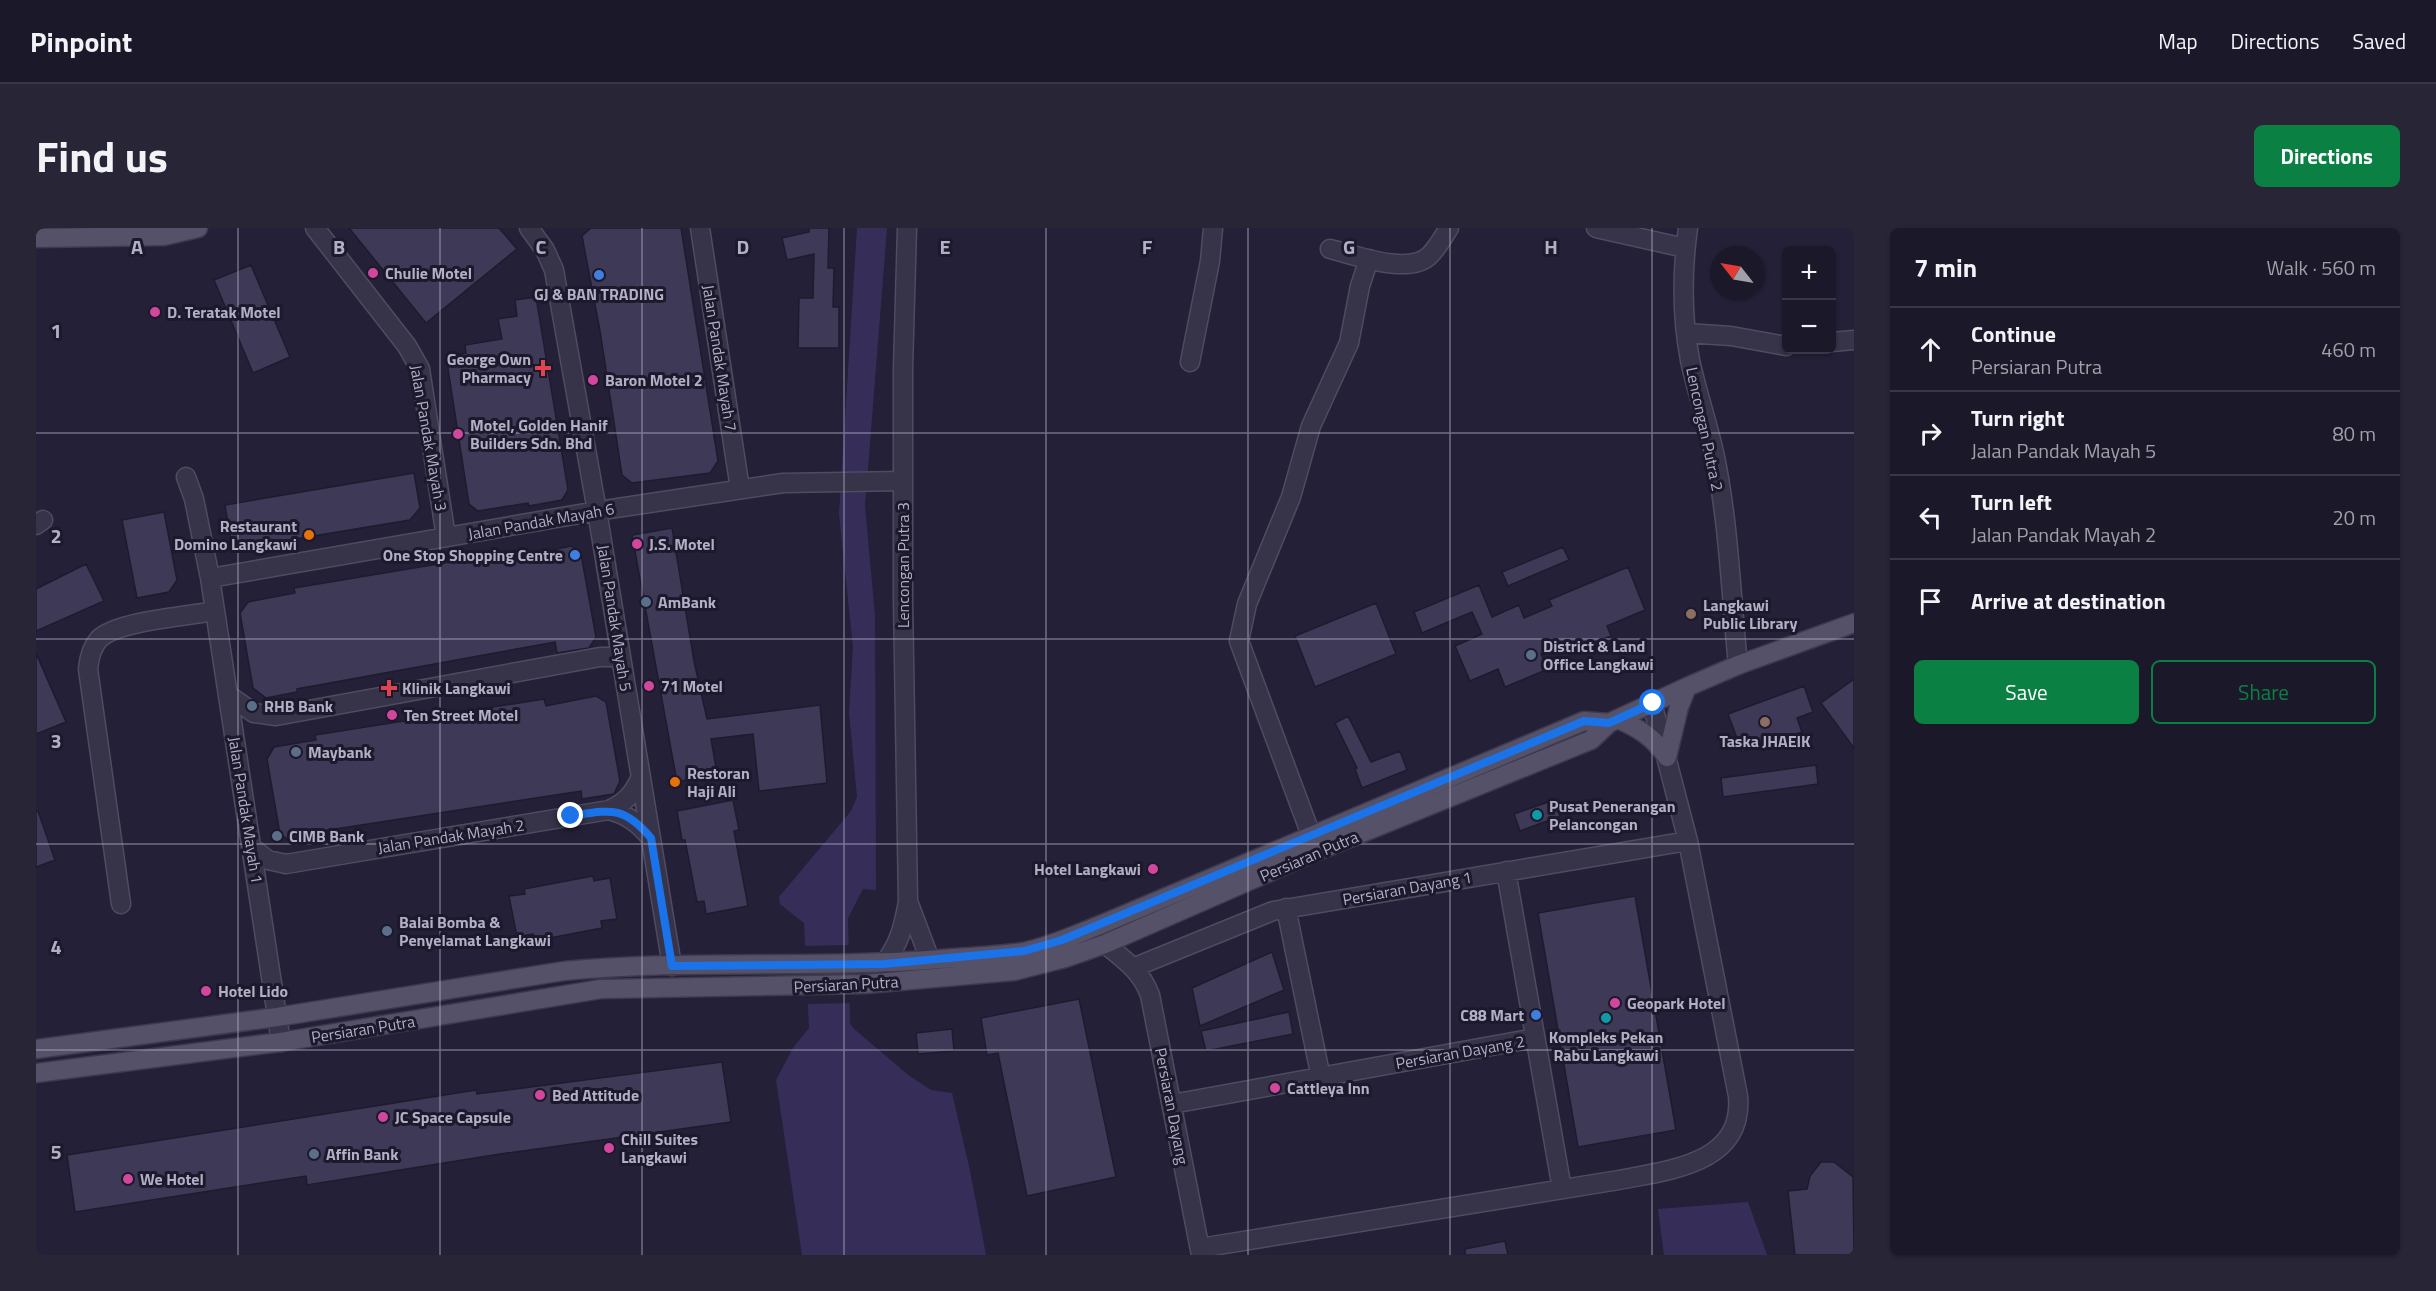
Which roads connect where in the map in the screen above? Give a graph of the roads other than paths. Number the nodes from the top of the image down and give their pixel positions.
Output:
1 (198, 228) edge
2 (315, 228) edge
3 (528, 228) edge
4 (700, 228) edge
5 (907, 228) edge
6 (1213, 228) edge
7 (1449, 228) edge
8 (1596, 228) edge
9 (1688, 228) edge
10 (163, 232) edge
11 (36, 237) edge
12 (1685, 248) junction
13 (1330, 249) dead end
14 (1369, 259) junction
15 (1686, 333) junction
16 (1854, 340) edge
17 (1836, 342) edge
18 (1782, 345) edge
19 (1190, 362) dead end
20 (186, 477) dead end
21 (903, 481) junction
22 (740, 489) junction
23 (597, 510) junction
24 (446, 537) junction
25 (210, 578) junction
26 (215, 611) junction
27 (1854, 624) edge
28 (621, 657) junction
29 (1738, 665) junction
30 (1687, 687) junction
31 (228, 695) junction
32 (1653, 703) junction
33 (1613, 721) junction
34 (1667, 757) junction
35 (641, 777) junction
36 (609, 810) junction
37 (1311, 835) junction
38 (651, 838) junction
39 (1688, 841) junction
40 (251, 847) junction
41 (1506, 871) junction
42 (908, 902) junction
43 (121, 904) dead end
44 (1286, 908) junction
45 (1105, 944) junction
46 (930, 960) junction
47 (875, 964) junction
48 (672, 966) junction
49 (1135, 967) junction
50 (392, 999) junction
51 (277, 1017) junction
52 (395, 1024) junction
53 (1535, 1038) junction
54 (281, 1042) junction
55 (36, 1049) edge
56 (36, 1073) edge
57 (1321, 1077) junction
58 (1172, 1104) junction
59 (1562, 1189) junction
60 (1201, 1252) edge

1 - 10 main road
2 - 24 street, Jalan Pandak Mayah 3
3 - 23 street, Jalan Pandak Mayah 5
4 - 22 street, Jalan Pandak Mayah 7
5 - 21 street, Lencongan Putra 3
6 - 19 street
7 - 14 street
8 - 12 street
9 - 12 street, Lencongan Putra 2
10 - 11 main road
12 - 15 street, Lencongan Putra 2
13 - 14 street
14 - 37 street
15 - 18 street
15 - 29 street, Lencongan Putra 2
16 - 17 street
20 - 25 street, Jalan Pandak Mayah 1
21 - 22 street, Jalan Pandak Mayah 6
21 - 42 street, Lencongan Putra 3
22 - 23 street, Jalan Pandak Mayah 6
23 - 24 street, Jalan Pandak Mayah 6
23 - 28 street, Jalan Pandak Mayah 5
24 - 25 street, Jalan Pandak Mayah 6
25 - 26 street, Jalan Pandak Mayah 1
26 - 31 street, Jalan Pandak Mayah 1
26 - 43 street
27 - 29 main road, Persiaran Putra
28 - 31 street
28 - 35 street, Jalan Pandak Mayah 5
29 - 30 main road, Persiaran Putra
30 - 32 main road, Persiaran Putra
30 - 34 main road
31 - 40 street, Jalan Pandak Mayah 1
32 - 33 main road, Persiaran Putra
32 - 34 street
33 - 34 main road
33 - 37 main road, Persiaran Putra
33 - 45 main road, Persiaran Putra
34 - 39 street
35 - 36 street, Jalan Pandak Mayah 2
35 - 38 street, Jalan Pandak Mayah 5
36 - 38 street
36 - 40 street, Jalan Pandak Mayah 2
37 - 46 main road, Persiaran Putra
38 - 48 street, Jalan Pandak Mayah 5
39 - 41 street, Persiaran Dayang 1
39 - 59 street
40 - 51 street, Jalan Pandak Mayah 1
41 - 44 street, Persiaran Dayang 1
41 - 53 street
42 - 46 street
42 - 47 street
44 - 49 street, Persiaran Dayang 1
44 - 57 street
45 - 49 street
45 - 52 main road, Persiaran Putra
46 - 47 main road, Persiaran Putra
47 - 48 main road, Persiaran Putra
48 - 50 main road, Persiaran Putra
49 - 58 street, Persiaran Dayang
50 - 51 main road, Persiaran Putra
50 - 52 main road
51 - 54 street, Jalan Pandak Mayah 1
51 - 55 main road, Persiaran Putra
52 - 54 main road, Persiaran Putra
53 - 57 street, Persiaran Dayang 2
53 - 59 street
54 - 56 main road, Persiaran Putra
57 - 58 street, Persiaran Dayang 2
58 - 60 street, Persiaran Dayang
59 - 60 street

